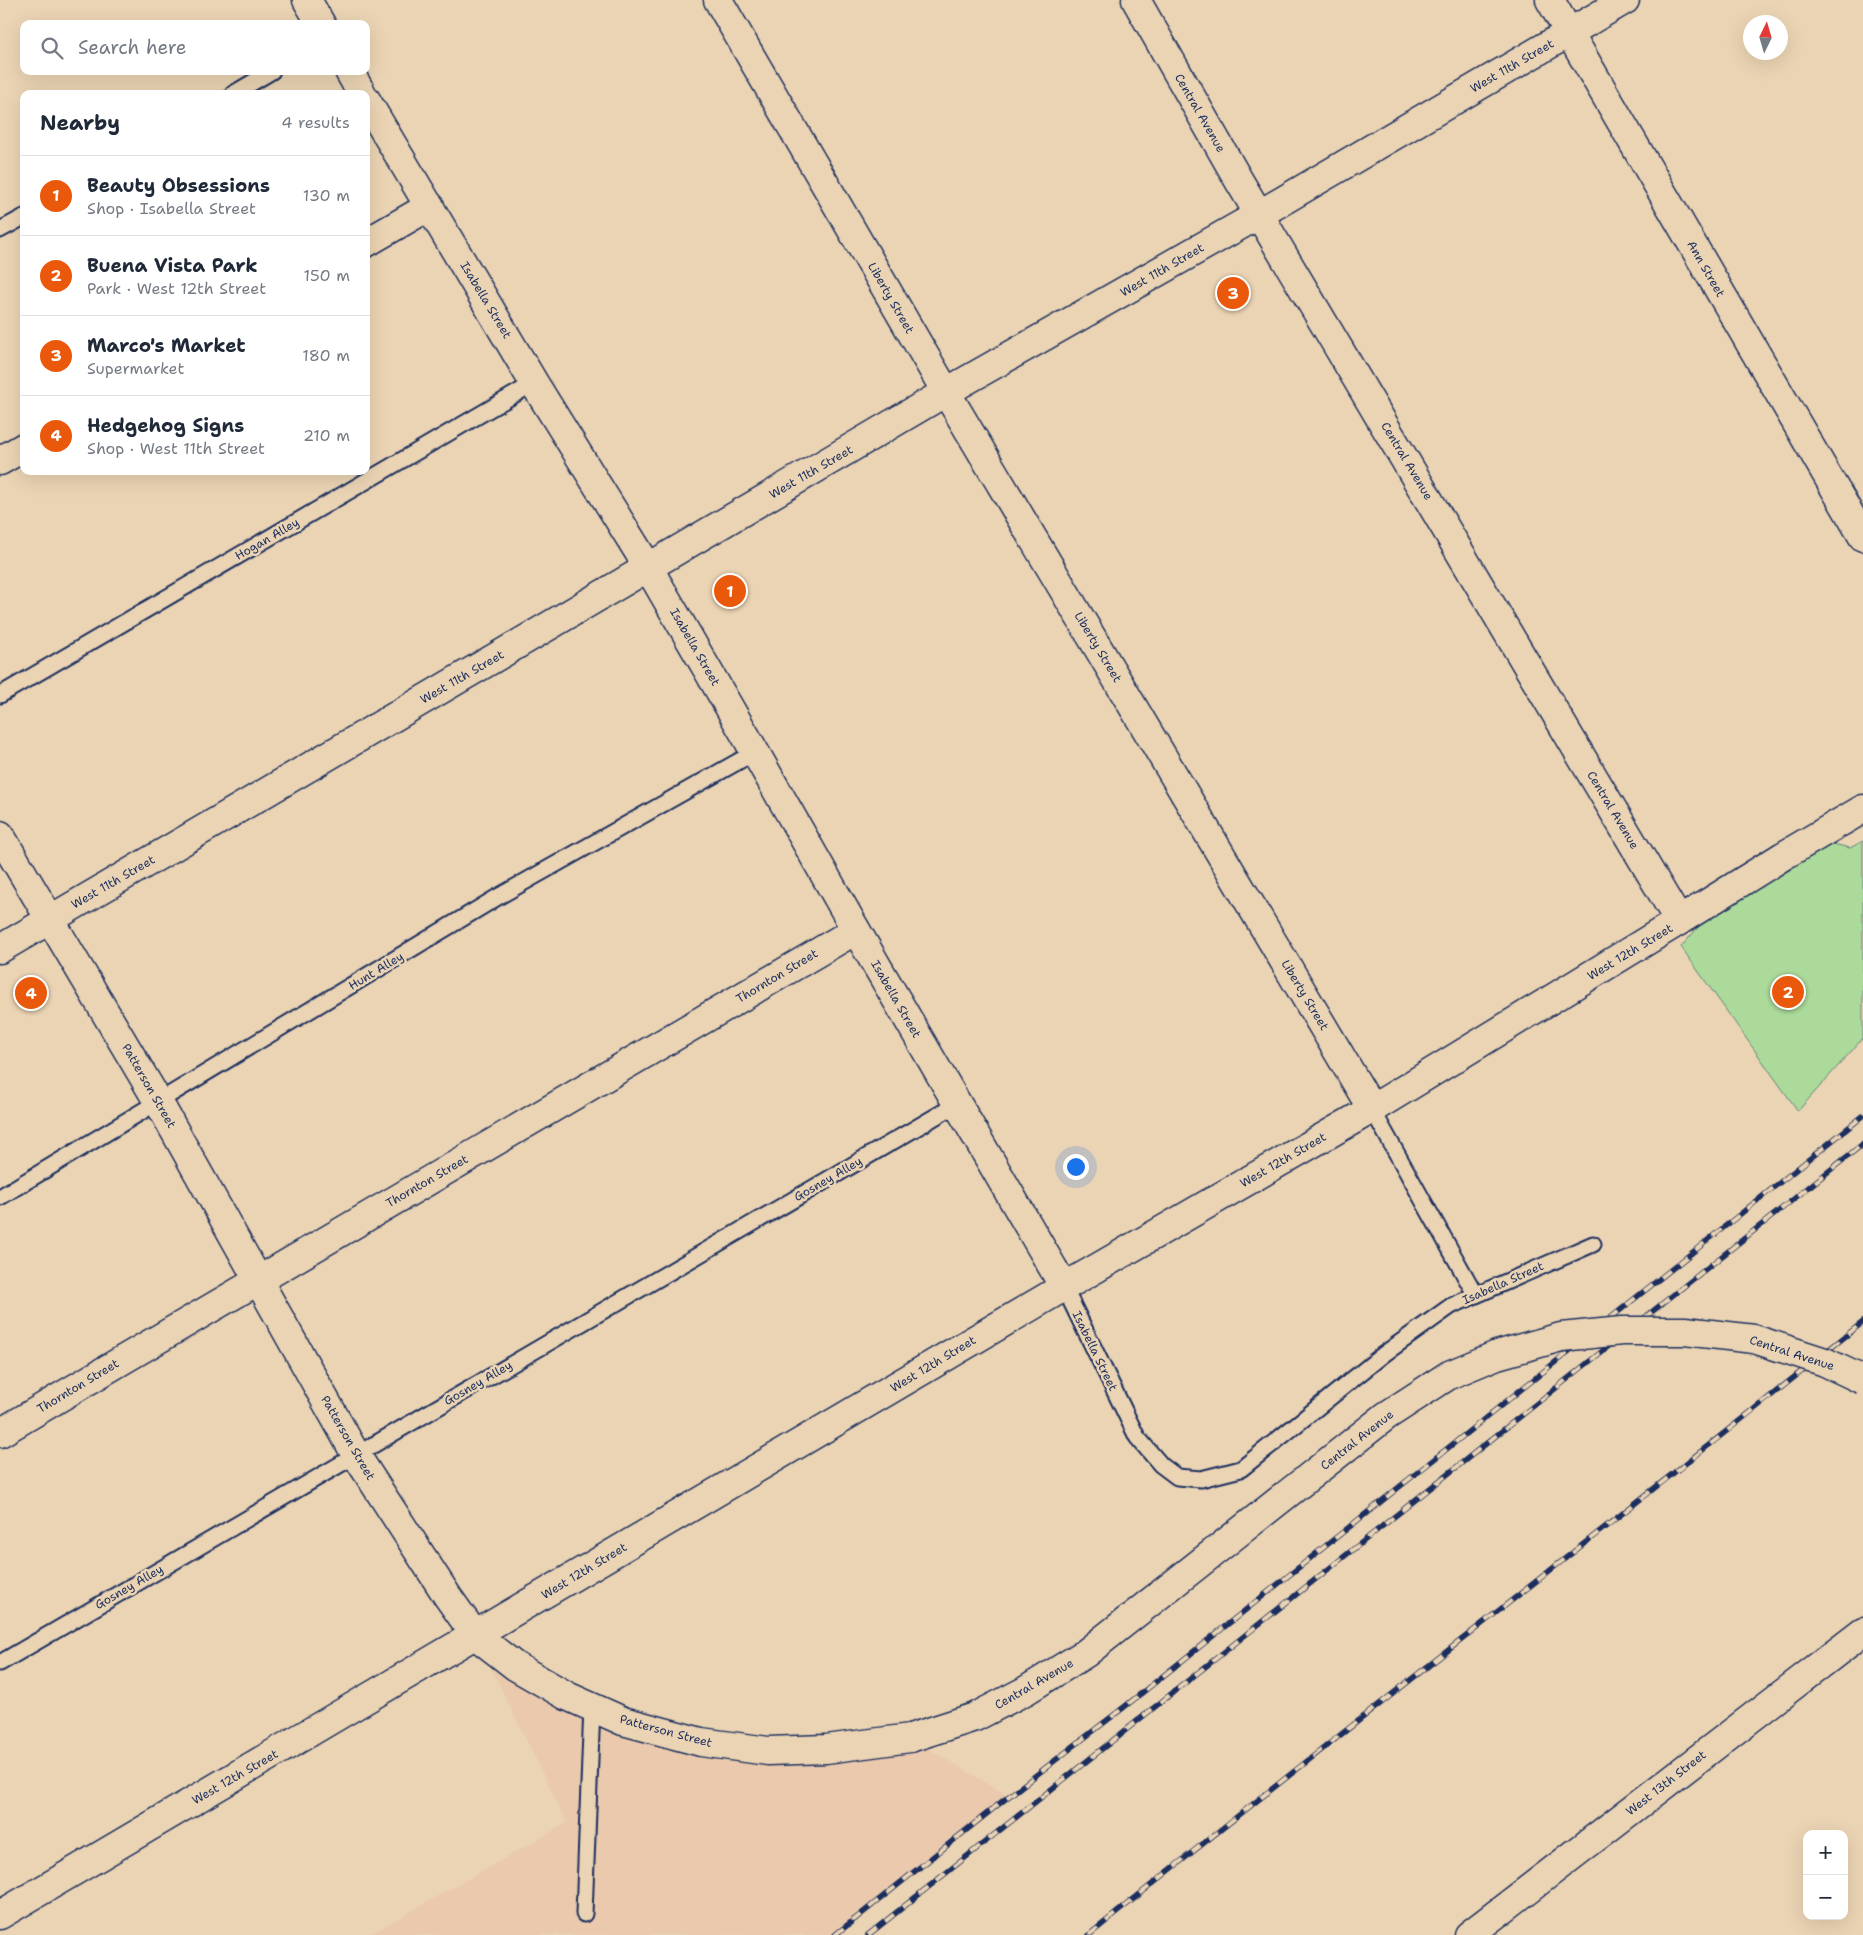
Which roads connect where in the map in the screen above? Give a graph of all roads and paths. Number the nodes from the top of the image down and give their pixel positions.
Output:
1 (307, 0) edge
2 (718, 0) edge
3 (1136, 0) edge
4 (1550, 0) edge
5 (1625, 0) edge
6 (319, 20) edge
7 (1569, 32) junction
8 (265, 75) edge
9 (351, 75) edge
10 (240, 90) edge
11 (360, 90) edge
12 (370, 107) edge
13 (430, 206) junction
14 (1260, 214) junction
15 (20, 219) edge
16 (0, 230) edge
17 (370, 241) edge
18 (534, 383) junction
19 (946, 392) junction
20 (20, 449) edge
21 (0, 461) edge
22 (1863, 537) edge
23 (648, 567) junction
24 (0, 695) edge
25 (755, 752) junction
26 (1863, 809) edge
27 (0, 835) edge
28 (50, 919) junction
29 (1679, 921) junction
30 (856, 930) junction
31 (0, 949) edge
32 (159, 1102) junction
33 (957, 1104) junction
34 (1372, 1109) junction
35 (0, 1197) edge
36 (1593, 1244) dead end
37 (258, 1278) junction
38 (1064, 1287) junction
39 (1476, 1294) junction
40 (1863, 1380) edge
41 (0, 1433) edge
42 (356, 1455) junction
43 (1863, 1632) edge
44 (475, 1636) junction
45 (0, 1663) edge
46 (592, 1707) junction
47 (910, 1738) joint
48 (584, 1914) dead end
49 (0, 1915) edge
50 (1469, 1935) edge

1 - 6 street
2 - 19 street, Liberty Street
3 - 14 street, Central Avenue
4 - 7 street, Ann Street
5 - 7 street, West 11th Street
7 - 14 street, West 11th Street
7 - 22 street, Ann Street
8 - 10 lane
9 - 11 street
12 - 13 street, Isabella Street
13 - 17 street
13 - 18 street, Isabella Street
14 - 19 street, West 11th Street
14 - 29 street, Central Avenue
15 - 16 lane
18 - 23 street, Isabella Street
18 - 24 lane, Hogan Alley
19 - 23 street, West 11th Street
19 - 34 street, Liberty Street
20 - 21 street
23 - 25 street, Isabella Street
23 - 28 street, West 11th Street
25 - 30 street, Isabella Street
25 - 32 lane, Hunt Alley
26 - 29 street, West 12th Street
27 - 28 street, Patterson Street
28 - 31 street, West 11th Street
28 - 32 street, Patterson Street
29 - 34 street, West 12th Street
30 - 33 street, Isabella Street
30 - 37 street, Thornton Street
32 - 35 lane, Hunt Alley
32 - 37 street, Patterson Street
33 - 38 street, Isabella Street
33 - 42 lane, Gosney Alley
34 - 38 street, West 12th Street
34 - 39 lane, Liberty Street
36 - 39 lane, Isabella Street
37 - 41 street, Thornton Street
37 - 42 street, Patterson Street
38 - 39 lane, Isabella Street
38 - 44 street, West 12th Street
40 - 47 street, Central Avenue, bridge
42 - 44 street, Patterson Street
42 - 45 lane, Gosney Alley
43 - 50 street, West 13th Street
44 - 46 street, Patterson Street
44 - 49 street, West 12th Street
46 - 47 street, Patterson Street
46 - 48 lane

